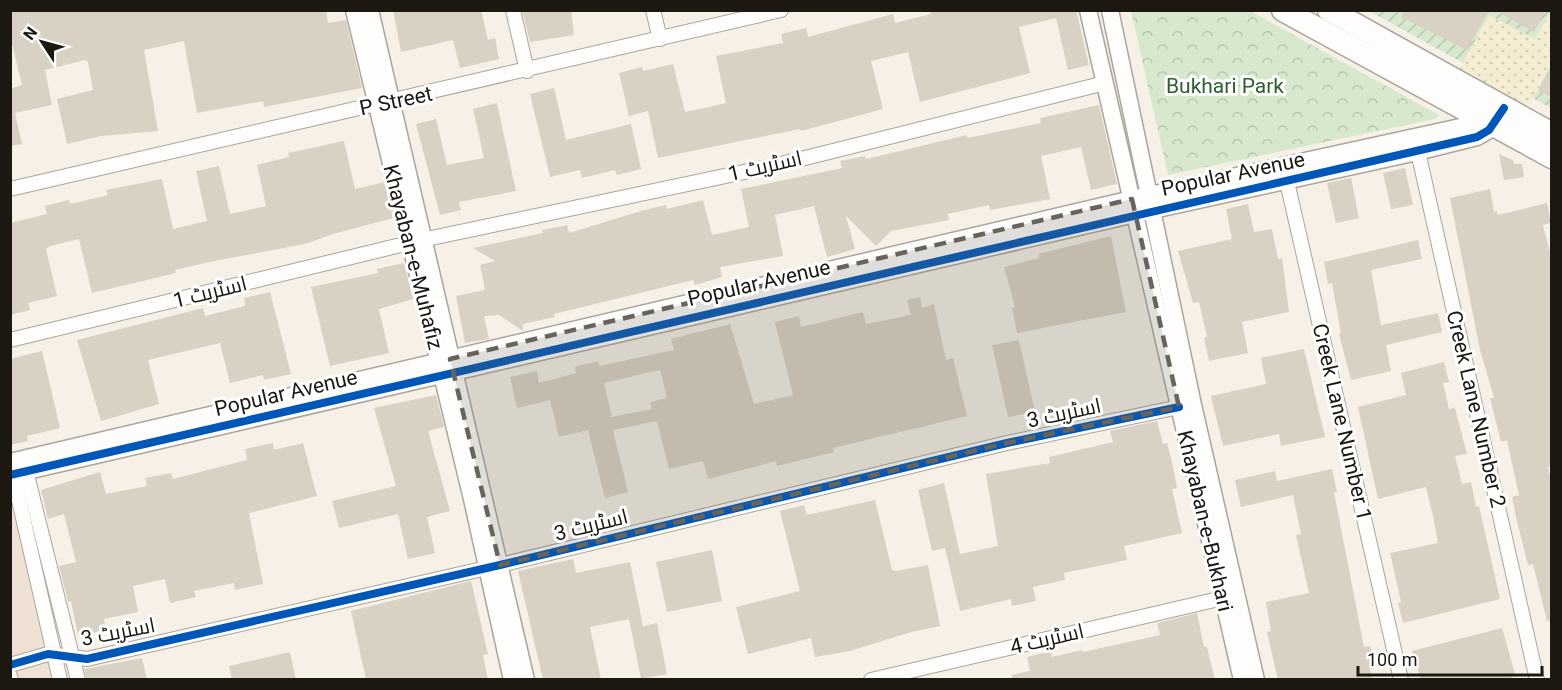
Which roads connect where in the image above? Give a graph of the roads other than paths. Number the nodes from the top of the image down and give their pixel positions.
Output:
1 (354, 10) edge
2 (370, 10) edge
3 (513, 10) edge
4 (653, 10) edge
5 (781, 10) edge
6 (1088, 10) edge
7 (1110, 10) edge
8 (1283, 10) edge
9 (1329, 10) edge
10 (660, 39) junction
11 (527, 71) junction
12 (1105, 83) junction
13 (383, 103) junction
14 (1490, 111) junction
15 (1551, 134) edge
16 (1416, 145) junction
17 (1551, 156) edge
18 (1283, 165) junction
19 (1286, 182) junction
20 (10, 189) edge
21 (1151, 203) junction
22 (1133, 207) junction
23 (416, 242) junction
24 (10, 340) edge
25 (446, 367) junction
26 (1179, 407) junction
27 (16, 467) edge
28 (494, 566) junction
29 (1223, 597) junction
30 (1241, 645) junction
31 (54, 655) junction
32 (73, 658) junction
33 (10, 664) edge
34 (60, 680) edge
35 (78, 680) edge
36 (512, 680) edge
37 (526, 680) edge
38 (871, 680) edge
39 (1242, 680) edge
40 (1256, 680) edge
41 (1401, 680) edge
42 (1537, 680) edge

1 - 13 street, Khayaban-e-Muhafiz
2 - 13 street
3 - 11 street
4 - 10 street
5 - 10 street, P Street
6 - 12 street, Khayaban-e-Bukhari
7 - 21 street, Khayaban-e-Bukhari
8 - 14 main road
9 - 14 main road
10 - 11 street, P Street
11 - 13 street, P Street
12 - 22 street, Khayaban-e-Bukhari
12 - 23 street, اسٹریٹ 1
13 - 20 street, P Street
13 - 23 street, Khayaban-e-Muhafiz
14 - 15 main road
14 - 16 street, Popular Avenue
14 - 17 main road
16 - 18 street, Popular Avenue
16 - 19 street, Popular Avenue
16 - 42 street, Creek Lane Number 2
18 - 19 street, Creek Lane Number 1
18 - 21 street, Popular Avenue
19 - 21 street, Popular Avenue
19 - 41 street, Creek Lane Number 1
21 - 22 street, Popular Avenue
21 - 30 street, Khayaban-e-Bukhari
22 - 25 street, Popular Avenue
22 - 26 street, Khayaban-e-Bukhari
23 - 24 street, اسٹریٹ 1
23 - 25 street, Khayaban-e-Muhafiz
25 - 27 street, Popular Avenue
25 - 28 street, Khayaban-e-Muhafiz
26 - 28 street, اسٹریٹ 3
26 - 29 street, Khayaban-e-Bukhari
27 - 31 street
27 - 32 street
28 - 32 street, اسٹریٹ 3
28 - 36 street, Khayaban-e-Muhafiz
28 - 37 street, Khayaban-e-Muhafiz
29 - 30 street, Khayaban-e-Bukhari
29 - 38 street, اسٹریٹ 4
30 - 39 street, Khayaban-e-Bukhari
30 - 40 street, Khayaban-e-Bukhari
31 - 32 street, اسٹریٹ 3
31 - 33 street, اسٹریٹ 3
31 - 34 street
32 - 35 street

